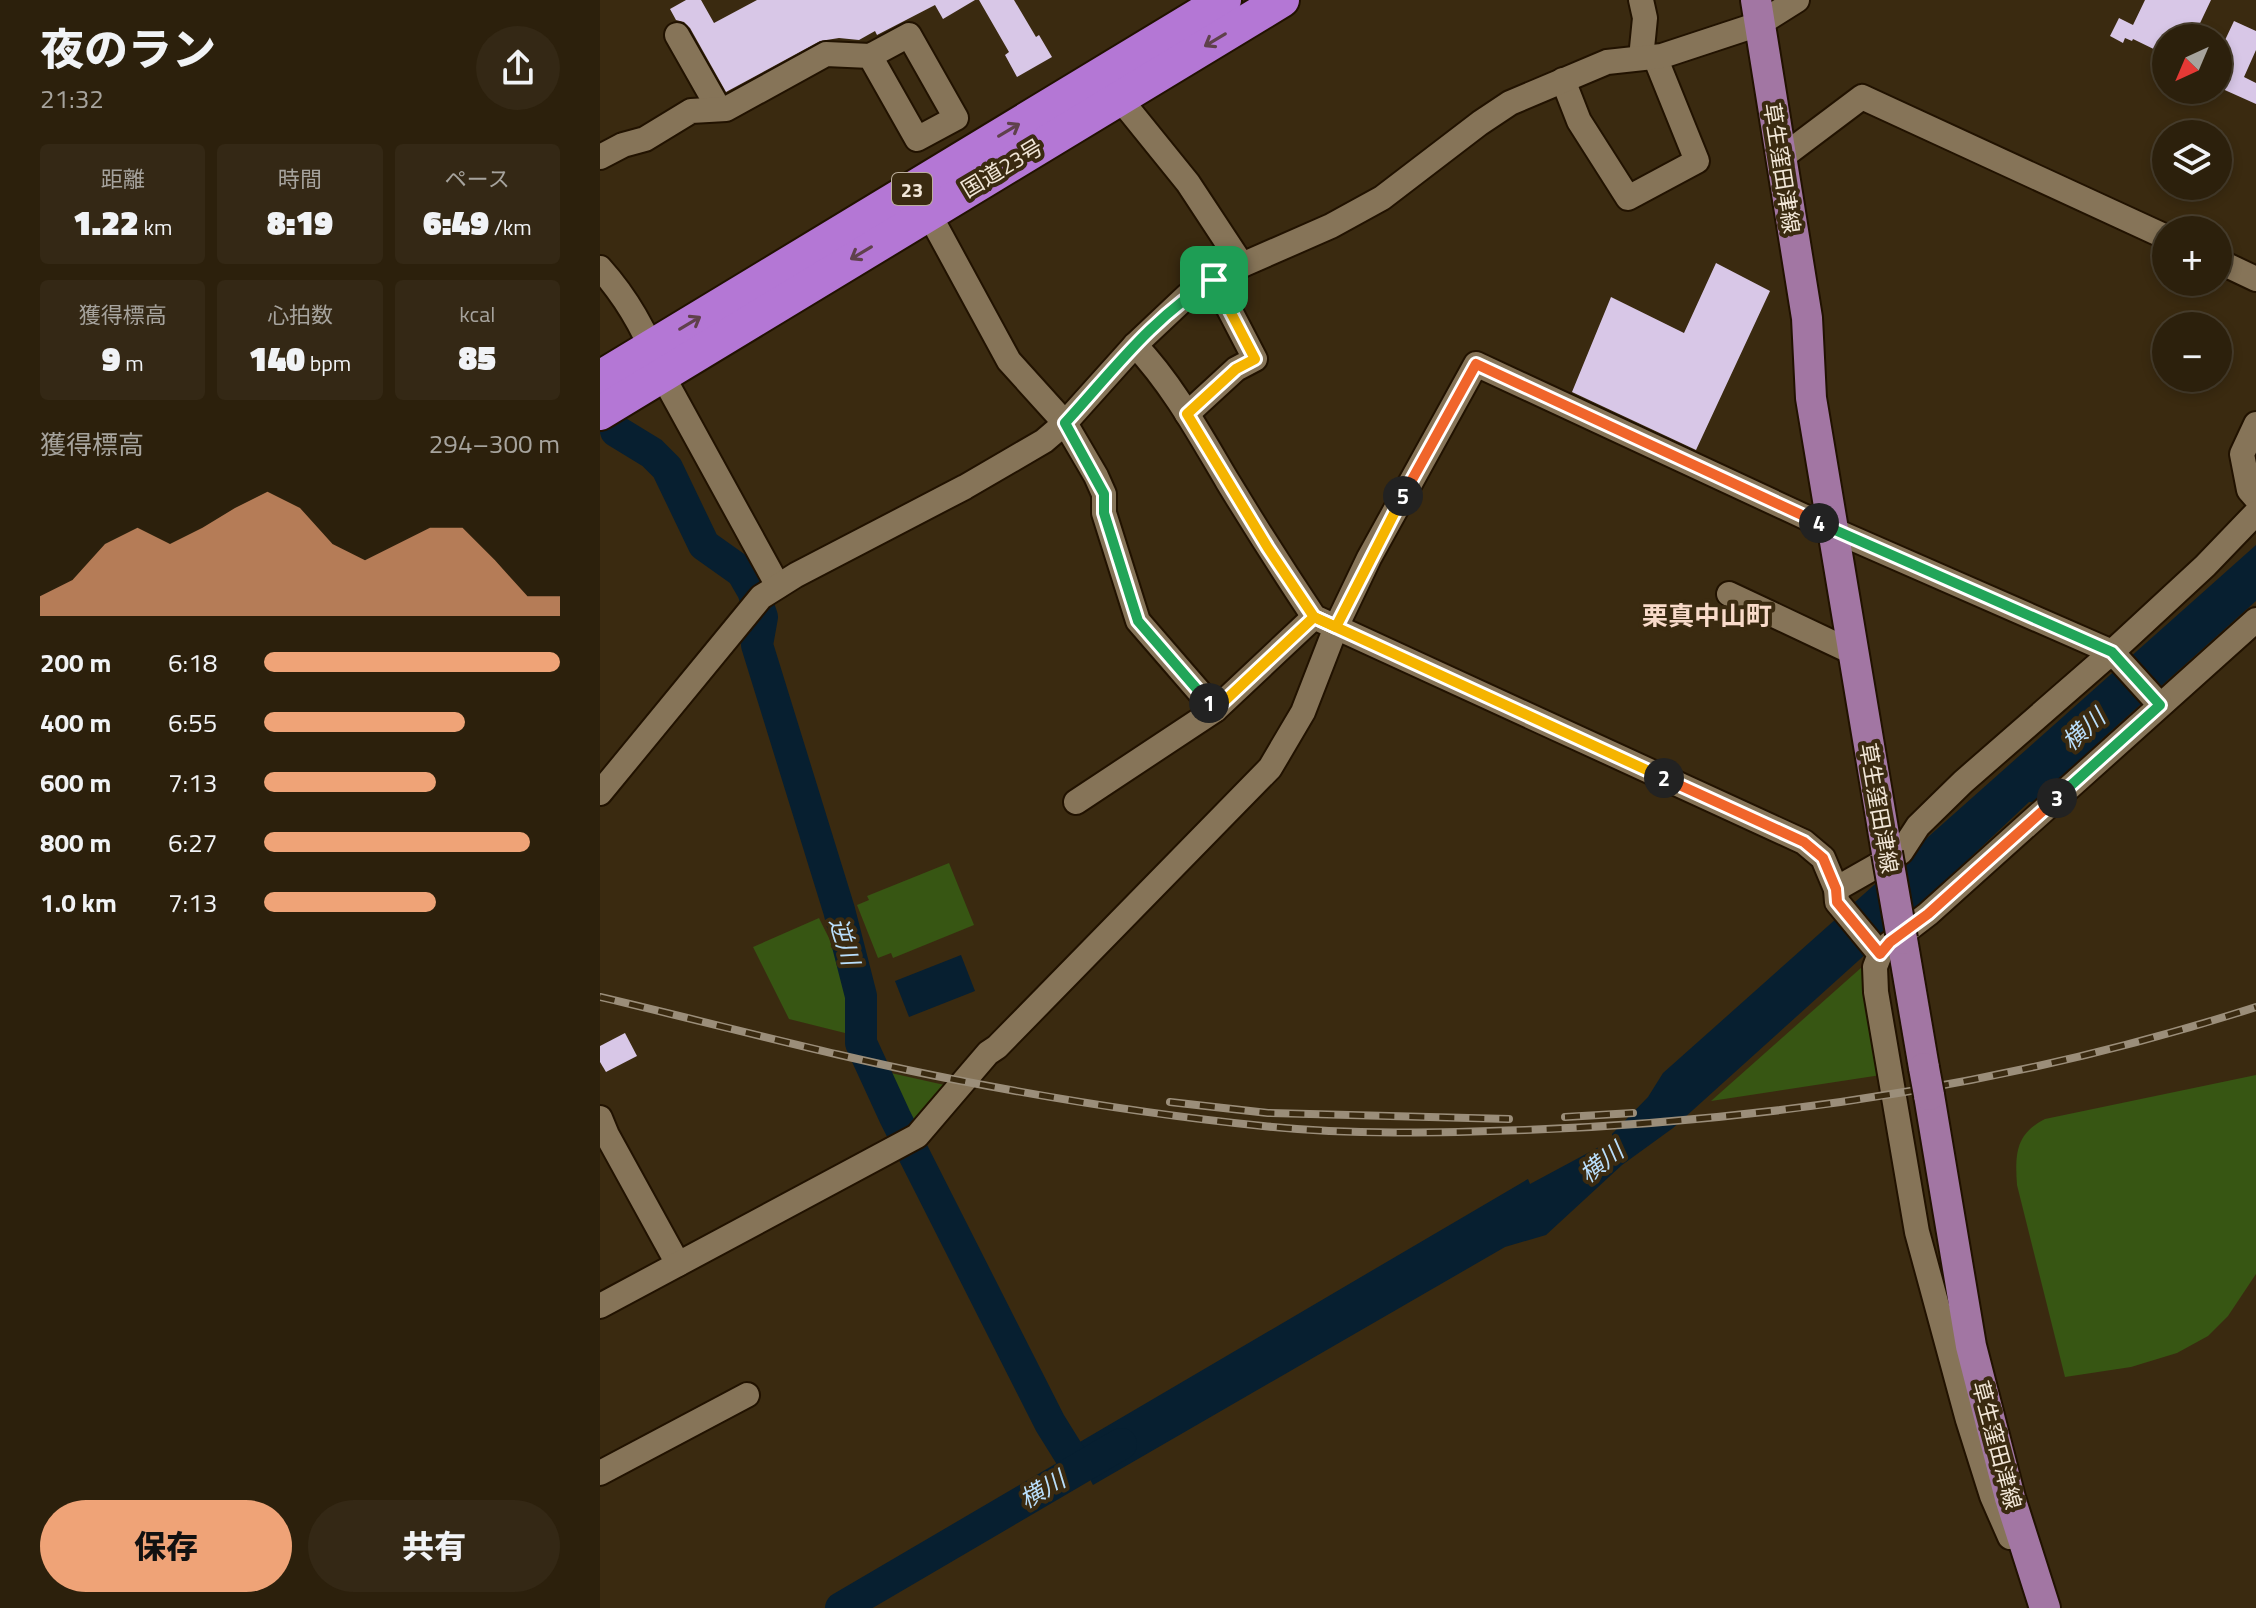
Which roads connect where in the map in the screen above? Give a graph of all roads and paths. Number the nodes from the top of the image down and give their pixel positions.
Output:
1 (1224, 0) edge
2 (1282, 0) edge
3 (1641, 0) edge
4 (1797, 0) edge
5 (1758, 12) edge
6 (677, 35) dead end
7 (870, 56) junction
8 (1648, 58) junction
9 (1563, 80) junction
10 (719, 109) junction
11 (1129, 110) dead end
12 (956, 118) junction
13 (975, 151) junction
14 (600, 157) edge
15 (1781, 158) junction
16 (935, 225) dead end
17 (2152, 231) edge
18 (1242, 265) junction
19 (600, 268) edge
20 (2232, 268) edge
21 (2256, 279) edge
22 (1214, 280) junction
23 (1135, 345) junction
24 (656, 360) junction
25 (600, 378) edge
26 (600, 413) edge
27 (1187, 414) junction
28 (1065, 423) junction
29 (2256, 424) edge
30 (2256, 498) edge
31 (2256, 513) edge
32 (1831, 529) junction
33 (1729, 594) dead end
34 (762, 597) junction
35 (2256, 620) edge
36 (1325, 622) junction
37 (1852, 652) junction
38 (2112, 652) junction
39 (2160, 705) junction
40 (1215, 710) junction
41 (600, 793) edge
42 (1076, 802) dead end
43 (1836, 896) junction
44 (1886, 947) junction
45 (602, 1131) edge
46 (678, 1264) junction
47 (600, 1306) edge
48 (747, 1395) dead end
49 (600, 1473) edge
50 (2024, 1544) junction
51 (2045, 1608) edge

13 -> 1 highway, 国道23号 / 23
2 -> 24 highway, 国道23号 / 23
3 - 8 street
4 - 5 street
5 - 8 street
5 - 15 main road, 草生窪田津線
6 - 10 street
7 - 10 street
7 - 12 street
7 - 12 street
8 - 9 street
8 - 9 street
9 - 18 street
10 - 14 street
11 - 18 street
12 - 13 street
24 -> 13 highway, 国道23号 / 23
15 - 17 street
15 - 32 main road, 草生窪田津線
16 - 28 street
18 - 22 street
19 - 24 street
20 - 21 street
22 - 23 street
22 - 27 street
23 - 27 street
23 - 28 street
24 - 25 highway, 国道23号 / 23
24 - 26 highway, 国道23号 / 23
24 - 34 street
27 - 36 street
28 - 34 street
28 - 40 street
29 - 30 street
31 - 38 street
32 - 36 street
32 - 37 main road, 草生窪田津線
32 - 38 street
33 - 37 street
34 - 41 street
35 - 39 street
36 - 40 street
36 - 43 street
36 - 46 street
37 - 44 main road, 草生窪田津線, bridge
38 - 39 street
38 - 43 street
39 - 44 street
40 - 42 street
43 - 44 street
44 - 50 main road, 草生窪田津線
44 - 50 street
45 - 46 street
46 - 47 street
48 - 49 street
50 - 51 main road, 草生窪田津線

